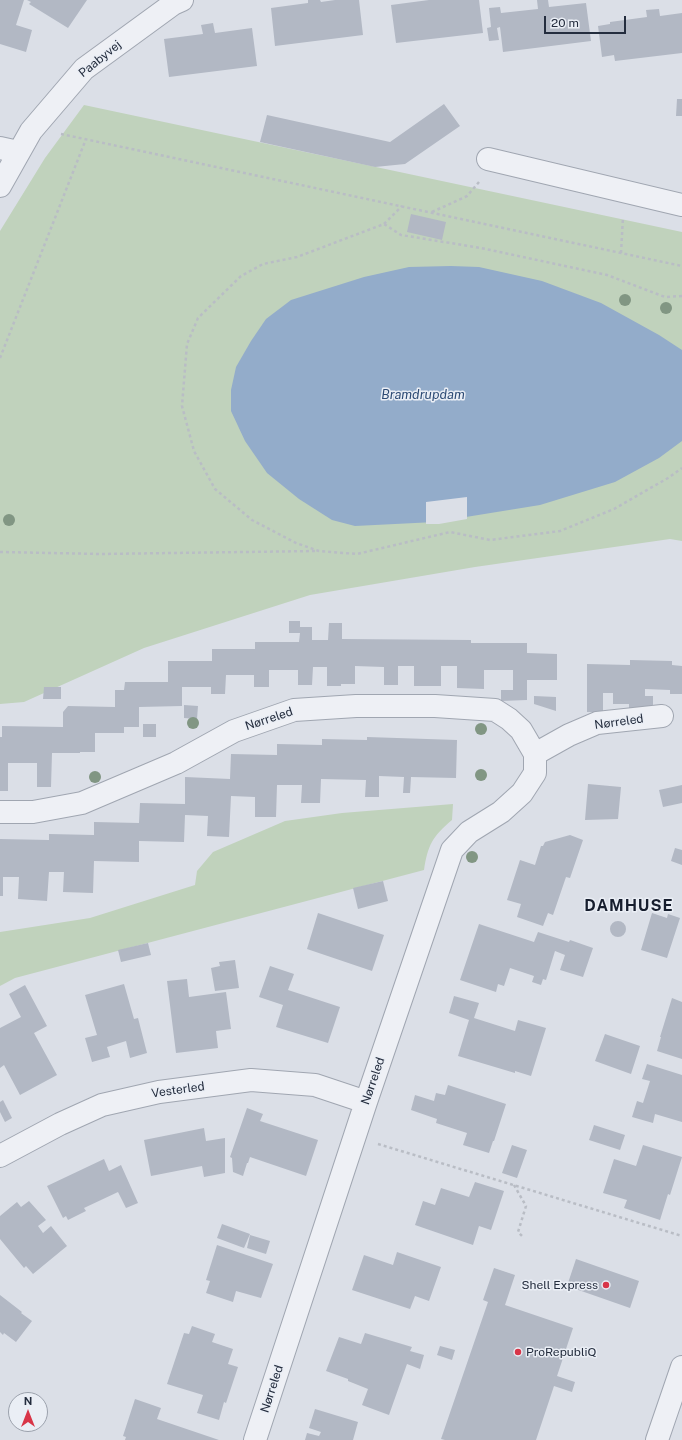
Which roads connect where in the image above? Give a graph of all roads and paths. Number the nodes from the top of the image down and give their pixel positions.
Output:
1 (182, 0) edge
2 (34, 128) junction
3 (86, 139) junction
4 (9, 150) edge
5 (494, 161) joint
6 (0, 186) edge
7 (626, 192) junction
8 (682, 205) edge
9 (402, 206) junction
10 (432, 213) junction
11 (384, 224) junction
12 (621, 253) junction
13 (682, 266) edge
14 (682, 296) edge
15 (0, 358) edge
16 (682, 468) edge
17 (320, 551) junction
18 (0, 552) edge
19 (662, 716) dead end
20 (536, 754) junction
21 (0, 812) edge
22 (366, 1102) junction
23 (355, 1136) junction
24 (0, 1156) edge
25 (514, 1185) junction
26 (682, 1236) edge
27 (523, 1237) dead end
28 (682, 1367) edge
29 (255, 1440) edge
30 (656, 1440) edge

1 - 2 street, Paabyvej
2 - 3 path
2 - 4 street, Paabyvej
3 - 9 path
3 - 15 path
4 - 6 street, Paabyvej
5 - 7 street
5 - 10 path
7 - 8 street
7 - 12 path
9 - 10 path
9 - 11 path
10 - 12 path
11 - 14 path
11 - 17 path
12 - 13 path
16 - 17 path
17 - 18 path
19 - 20 street, Nørreled
20 - 21 street, Nørreled
20 - 22 street, Nørreled
22 - 23 street, Nørreled
22 - 24 street, Vesterled
23 - 25 path
23 - 29 street, Nørreled
25 - 26 path
25 - 27 path
28 - 30 street

